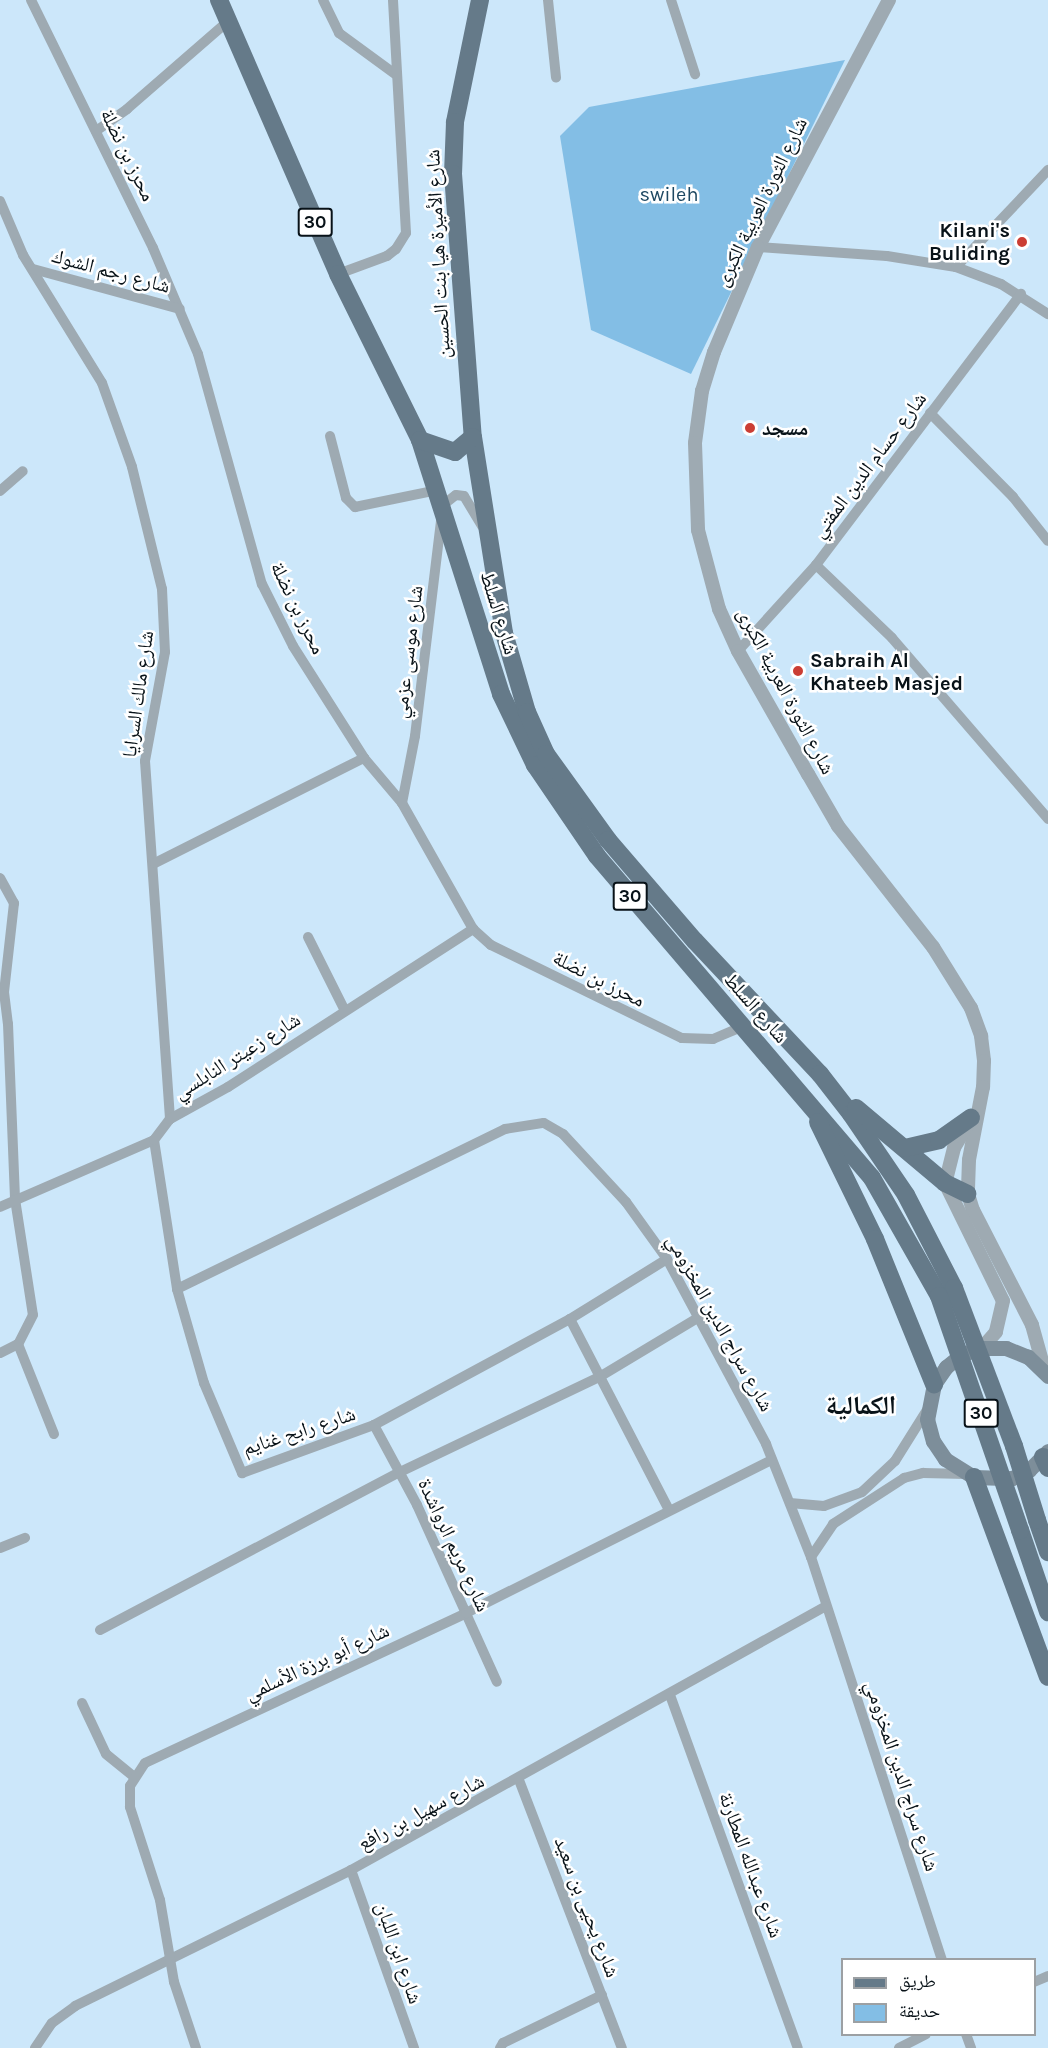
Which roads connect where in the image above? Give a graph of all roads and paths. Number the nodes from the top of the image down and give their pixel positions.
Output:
1 (31, 0) edge
2 (219, 0) edge
3 (323, 0) edge
4 (393, 0) edge
5 (480, 0) edge
6 (548, 0) edge
7 (671, 0) edge
8 (889, 0) edge
9 (227, 22) junction
10 (395, 74) junction
11 (695, 74) dead end
12 (556, 78) dead end
13 (96, 131) junction
14 (1048, 170) edge
15 (0, 201) edge
16 (758, 247) junction
17 (956, 267) junction
18 (33, 269) junction
19 (339, 274) junction
20 (1021, 294) junction
21 (180, 309) junction
22 (1048, 314) edge
23 (930, 413) junction
24 (330, 436) dead end
25 (473, 437) junction
26 (420, 440) junction
27 (23, 471) dead end
28 (0, 491) edge
29 (440, 497) junction
30 (487, 537) junction
31 (1048, 541) edge
32 (816, 565) junction
33 (738, 651) junction
34 (364, 758) junction
35 (402, 803) junction
36 (1048, 819) edge
37 (155, 863) junction
38 (0, 878) edge
39 (472, 929) junction
40 (308, 937) dead end
41 (2, 992) edge
42 (344, 1009) junction
43 (743, 1026) junction
44 (820, 1074) junction
45 (807, 1099) junction
46 (974, 1112) junction
47 (170, 1119) junction
48 (154, 1140) junction
49 (904, 1148) junction
50 (945, 1183) junction
51 (968, 1194) junction
52 (15, 1199) junction
53 (0, 1207) edge
54 (667, 1259) junction
55 (177, 1289) junction
56 (946, 1292) junction
57 (701, 1316) junction
58 (570, 1319) junction
59 (18, 1344) junction
60 (982, 1348) junction
61 (0, 1353) edge
62 (1047, 1374) edge
63 (601, 1376) junction
64 (934, 1384) junction
65 (927, 1410) junction
66 (374, 1425) junction
67 (54, 1434) dead end
68 (1046, 1459) edge
69 (772, 1460) junction
70 (400, 1472) junction
71 (970, 1475) junction
72 (865, 1496) junction
73 (790, 1503) junction
74 (669, 1510) junction
75 (25, 1538) dead end
76 (0, 1548) edge
77 (1048, 1552) edge
78 (811, 1557) junction
79 (826, 1606) junction
80 (1048, 1612) edge
81 (466, 1613) junction
82 (100, 1630) dead end
83 (1048, 1677) edge
84 (497, 1682) dead end
85 (670, 1695) junction
86 (82, 1703) dead end
87 (133, 1776) junction
88 (519, 1780) junction
89 (351, 1870) junction
90 (169, 1958) junction
91 (942, 1958) edge
92 (602, 1995) junction
93 (923, 2036) edge
94 (35, 2048) edge
95 (196, 2048) edge
96 (414, 2048) edge
97 (500, 2048) edge
98 (622, 2048) edge
99 (798, 2048) edge
100 (899, 2048) edge

1 - 13 street, محرز بن نضلة
2 - 9 main road, 30
3 - 10 street
4 - 10 street
5 - 25 main road, شارع الأميرة هيا بنت الحسين / 30
6 - 12 street
7 - 11 street
8 - 16 street, شارع الثورة العربية الكبرى
9 - 13 street
9 - 19 main road, 30
10 - 19 street
13 - 21 street, محرز بن نضلة
14 - 17 street
15 - 18 street, شارع مالك السرايا
16 - 17 street
16 - 33 street, شارع الثورة العربية الكبرى
17 - 20 street
18 - 21 street, شارع رجم الشوك
18 - 37 street, شارع مالك السرايا
19 - 26 main road, 30
20 - 22 street
20 - 23 street, شارع حسام الدين المفتي
21 - 34 street, محرز بن نضلة
23 - 31 street
23 - 32 street, شارع حسام الدين المفتي
24 - 29 street
25 - 26 main road
25 - 30 main road, شارع السلط / 30
26 - 29 main road, شارع السلط / 30
27 - 28 street
29 - 30 street
29 - 35 street, شارع موسى عزمي
29 - 43 main road, شارع السلط / 30
30 - 44 main road, شارع السلط / 30
32 - 33 street, شارع حسام الدين المفتي
32 - 36 street
33 - 46 street, شارع الثورة العربية الكبرى
34 - 35 street, محرز بن نضلة
34 - 37 street
35 - 39 street, محرز بن نضلة
37 - 47 street, شارع مالك السرايا
38 - 41 street
39 - 42 street, شارع زعيتر النابلسي
39 - 43 street, محرز بن نضلة
40 - 42 street
41 - 52 street
42 - 47 street, شارع زعيتر النابلسي
43 - 45 main road, شارع السلط / 30
44 - 49 main road
44 - 56 main road, شارع السلط / 30
45 - 56 main road, شارع السلط / 30
45 - 64 main road
46 - 49 main road
46 - 50 street, شارع الثورة العربية الكبرى
46 - 51 street, شارع الثورة العربية الكبرى
47 - 48 street, شارع زعيتر النابلسي
48 - 52 street, شارع زعيتر النابلسي
48 - 55 street, شارع رابح غنايم
49 - 50 main road
50 - 51 main road
50 - 60 street
51 - 62 street, شارع الثورة العربية الكبرى
52 - 53 street, شارع زعيتر النابلسي
52 - 59 street
54 - 55 street, شارع سراج الدين المخزومي
54 - 57 street, شارع سراج الدين المخزومي
54 - 58 street, شارع رابح غنايم
55 - 66 street, شارع رابح غنايم
56 - 77 main road, شارع السلط / 30, bridge
56 - 80 main road, شارع السلط / 30, bridge
57 - 63 street
57 - 69 street, شارع سراج الدين المخزومي
58 - 63 street
58 - 66 street, شارع رابح غنايم
59 - 61 street
59 - 67 street
60 - 62 main road
60 - 64 main road
63 - 70 street
63 - 74 street
64 - 65 main road
65 - 71 main road
65 - 72 street
66 - 70 street, شارع مريم الرواشدة
68 - 71 main road
69 - 73 street, شارع سراج الدين المخزومي
69 - 74 street, شارع أبو برزة الأسلمي
70 - 81 street, شارع مريم الرواشدة
70 - 82 street
71 - 72 street
71 - 83 main road
72 - 73 street
72 - 78 street
73 - 78 street, شارع سراج الدين المخزومي
74 - 81 street, شارع أبو برزة الأسلمي
75 - 76 street
78 - 79 street, شارع سراج الدين المخزومي
79 - 85 street, شارع سهيل بن رافع
79 - 91 street, شارع سراج الدين المخزومي
81 - 84 street, شارع مريم الرواشدة
81 - 87 street, شارع أبو برزة الأسلمي
85 - 88 street, شارع سهيل بن رافع
85 - 99 street, شارع عبدالله المطارنة
86 - 87 street
87 - 90 street
88 - 89 street, شارع سهيل بن رافع
88 - 92 street, شارع يحيى بن سعيد
89 - 90 street, شارع سهيل بن رافع
89 - 96 street, شارع ابن اللبان
90 - 94 street, شارع سهيل بن رافع
90 - 95 street
92 - 97 street
92 - 98 street, شارع يحيى بن سعيد
93 - 100 street

